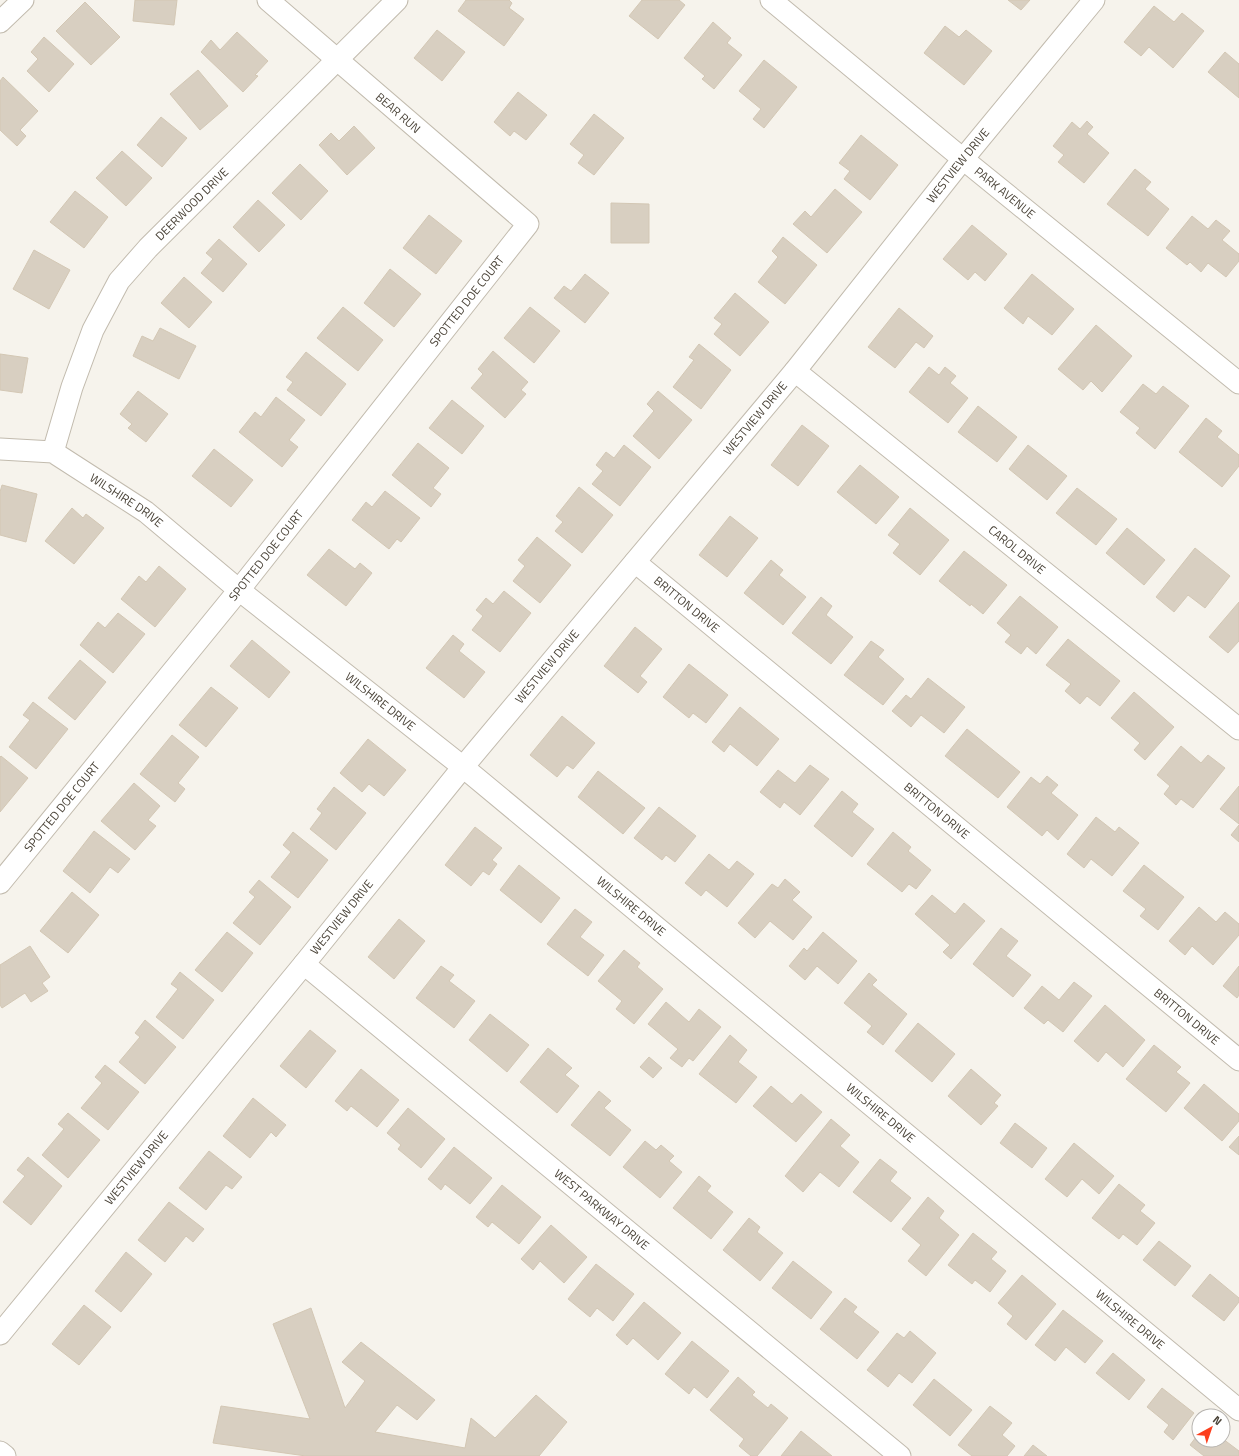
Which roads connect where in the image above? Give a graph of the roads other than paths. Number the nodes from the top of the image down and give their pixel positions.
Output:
1 (23, 0) edge
2 (268, 0) edge
3 (397, 0) edge
4 (771, 0) edge
5 (1094, 0) edge
6 (0, 22) edge
7 (336, 60) junction
8 (963, 159) junction
9 (528, 224) joint
10 (795, 371) junction
11 (1239, 383) edge
12 (0, 449) edge
13 (53, 452) junction
14 (635, 562) junction
15 (239, 590) junction
16 (1239, 729) edge
17 (463, 767) junction
18 (0, 883) edge
19 (304, 964) junction
20 (1239, 1060) edge
21 (0, 1334) edge
22 (1239, 1410) edge
23 (0, 1452) edge
24 (5, 1456) edge
25 (900, 1456) edge

1 - 6 street
2 - 7 street, BEAR RUN
3 - 7 street, DEERWOOD DRIVE
4 - 8 street, PARK AVENUE
5 - 8 street, WESTVIEW DRIVE
7 - 9 street, BEAR RUN
7 - 13 street, DEERWOOD DRIVE
8 - 10 street, WESTVIEW DRIVE
8 - 11 street, PARK AVENUE
9 - 15 street, SPOTTED DOE COURT
10 - 14 street, WESTVIEW DRIVE
10 - 16 street, CAROL DRIVE
12 - 13 street, WILSHIRE DRIVE
13 - 15 street, WILSHIRE DRIVE
14 - 17 street, WESTVIEW DRIVE
14 - 20 street, BRITTON DRIVE
15 - 17 street, WILSHIRE DRIVE
15 - 18 street, SPOTTED DOE COURT
17 - 19 street, WESTVIEW DRIVE
17 - 22 street, WILSHIRE DRIVE
19 - 21 street, WESTVIEW DRIVE
19 - 25 street, WEST PARKWAY DRIVE
23 - 24 street

